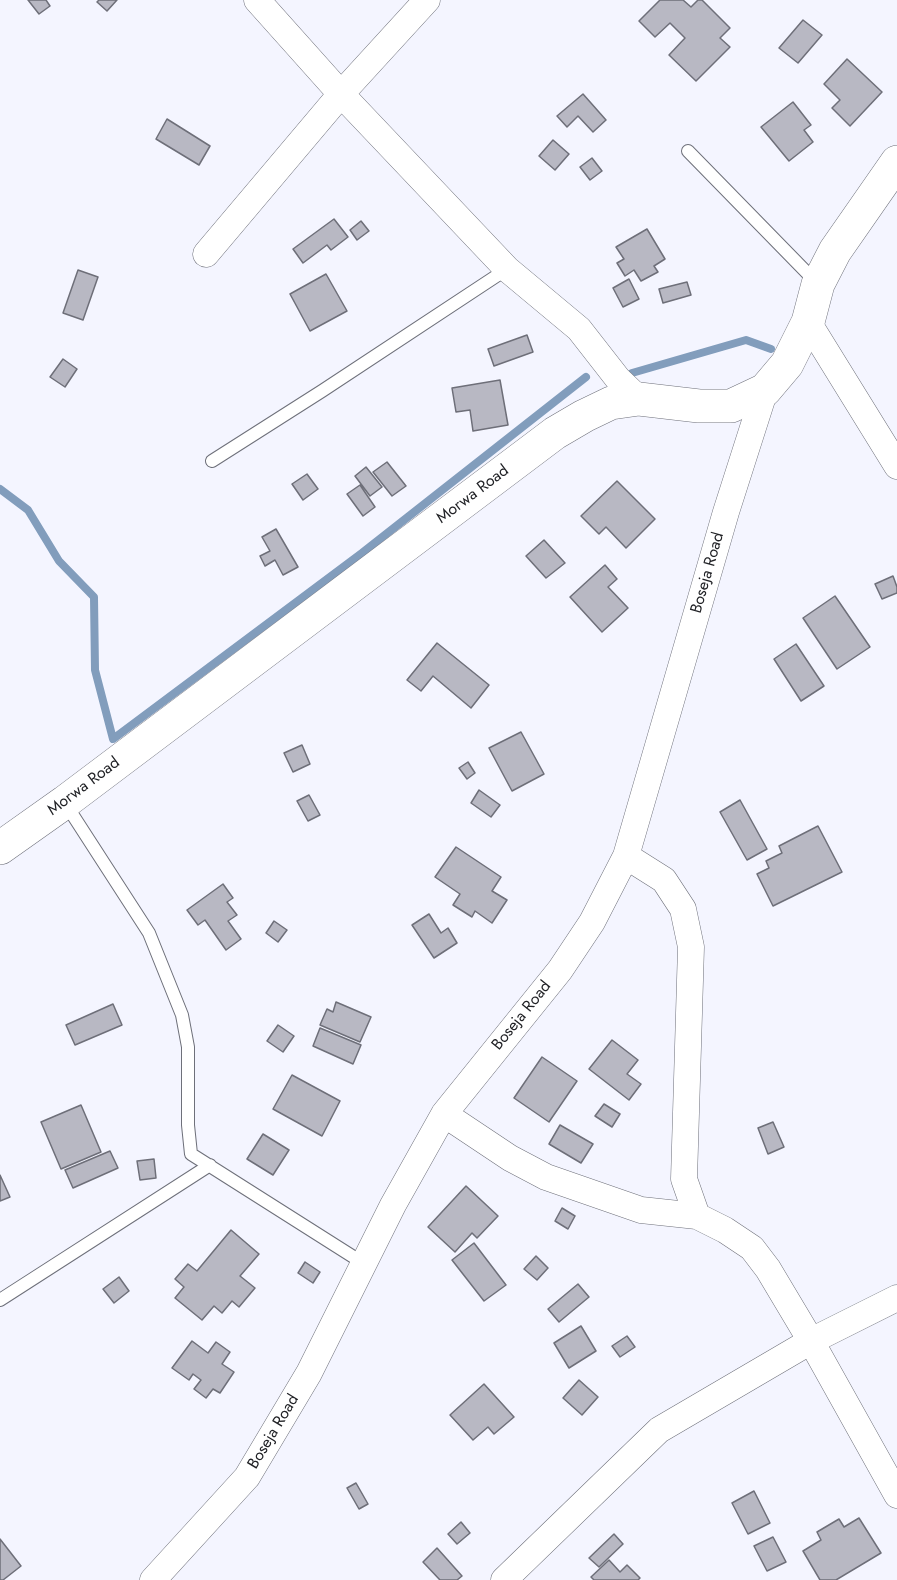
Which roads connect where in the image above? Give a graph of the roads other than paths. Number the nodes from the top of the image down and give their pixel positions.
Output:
1 (256, 0) edge
2 (427, 0) edge
3 (341, 94) junction
4 (688, 151) dead end
5 (897, 162) edge
6 (206, 254) dead end
7 (507, 269) junction
8 (818, 284) junction
9 (808, 322) junction
10 (765, 390) junction
11 (639, 399) junction
12 (212, 461) dead end
13 (897, 466) edge
14 (65, 802) junction
15 (0, 848) edge
16 (626, 856) junction
17 (444, 1114) junction
18 (210, 1165) junction
19 (697, 1216) junction
20 (363, 1263) junction
21 (897, 1298) edge
22 (0, 1300) edge
23 (811, 1341) junction
24 (897, 1495) edge
25 (153, 1580) edge
26 (504, 1580) edge

1 - 3 street
2 - 3 street
3 - 6 street
3 - 7 street
4 - 8 lane
5 - 8 main road, Morwa Road
7 - 11 street
7 - 12 lane
8 - 9 main road, Morwa Road
9 - 10 main road, Morwa Road
9 - 13 street
10 - 11 main road, Morwa Road
10 - 16 street, Boseja Road
11 - 14 main road, Morwa Road
14 - 15 main road, Morwa Road
14 - 18 lane
16 - 17 street, Boseja Road
16 - 19 street
17 - 19 street
17 - 20 street, Boseja Road
18 - 20 lane
18 - 22 lane
19 - 23 street
20 - 25 street, Boseja Road
21 - 23 street
23 - 24 street
23 - 26 street

